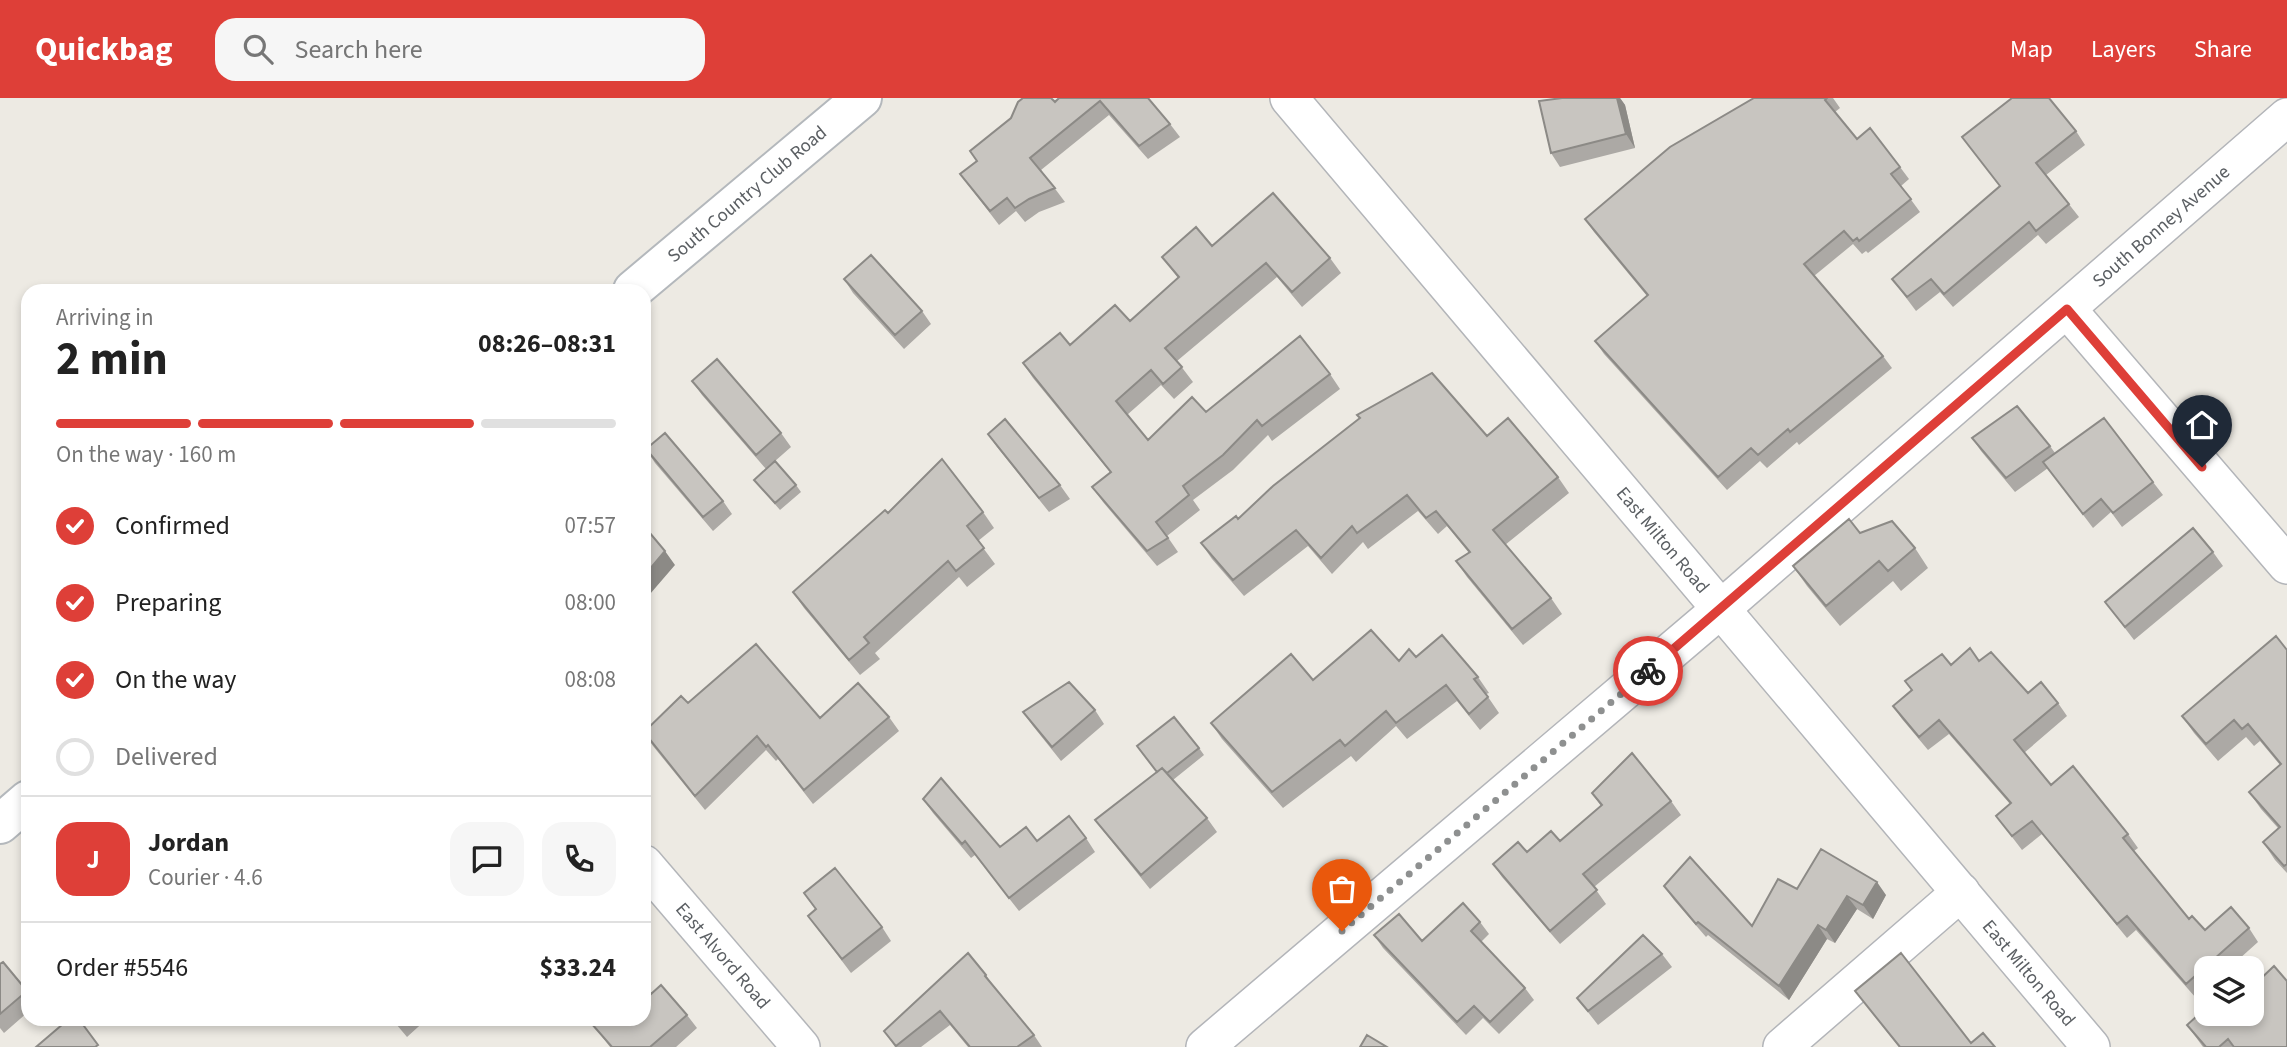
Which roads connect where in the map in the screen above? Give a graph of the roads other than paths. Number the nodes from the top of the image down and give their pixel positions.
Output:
1 (862, 98) edge
2 (1289, 98) edge
3 (2287, 117) edge
4 (640, 284) edge
5 (2067, 309) junction
6 (2287, 565) edge
7 (1722, 608) junction
8 (21, 806) edge
9 (0, 824) edge
10 (651, 872) edge
11 (1961, 892) junction
12 (801, 1047) edge
13 (1205, 1047) edge
14 (1782, 1047) edge
15 (2091, 1047) edge

1 - 4 street, South Country Club Road
2 - 7 street, East Milton Road
3 - 5 street, South Bonney Avenue
5 - 6 street
5 - 7 street, South Bonney Avenue
7 - 11 street, East Milton Road
7 - 13 street, South Bonney Avenue
8 - 9 street
10 - 12 street, East Alvord Road
11 - 14 street
11 - 15 street, East Milton Road

